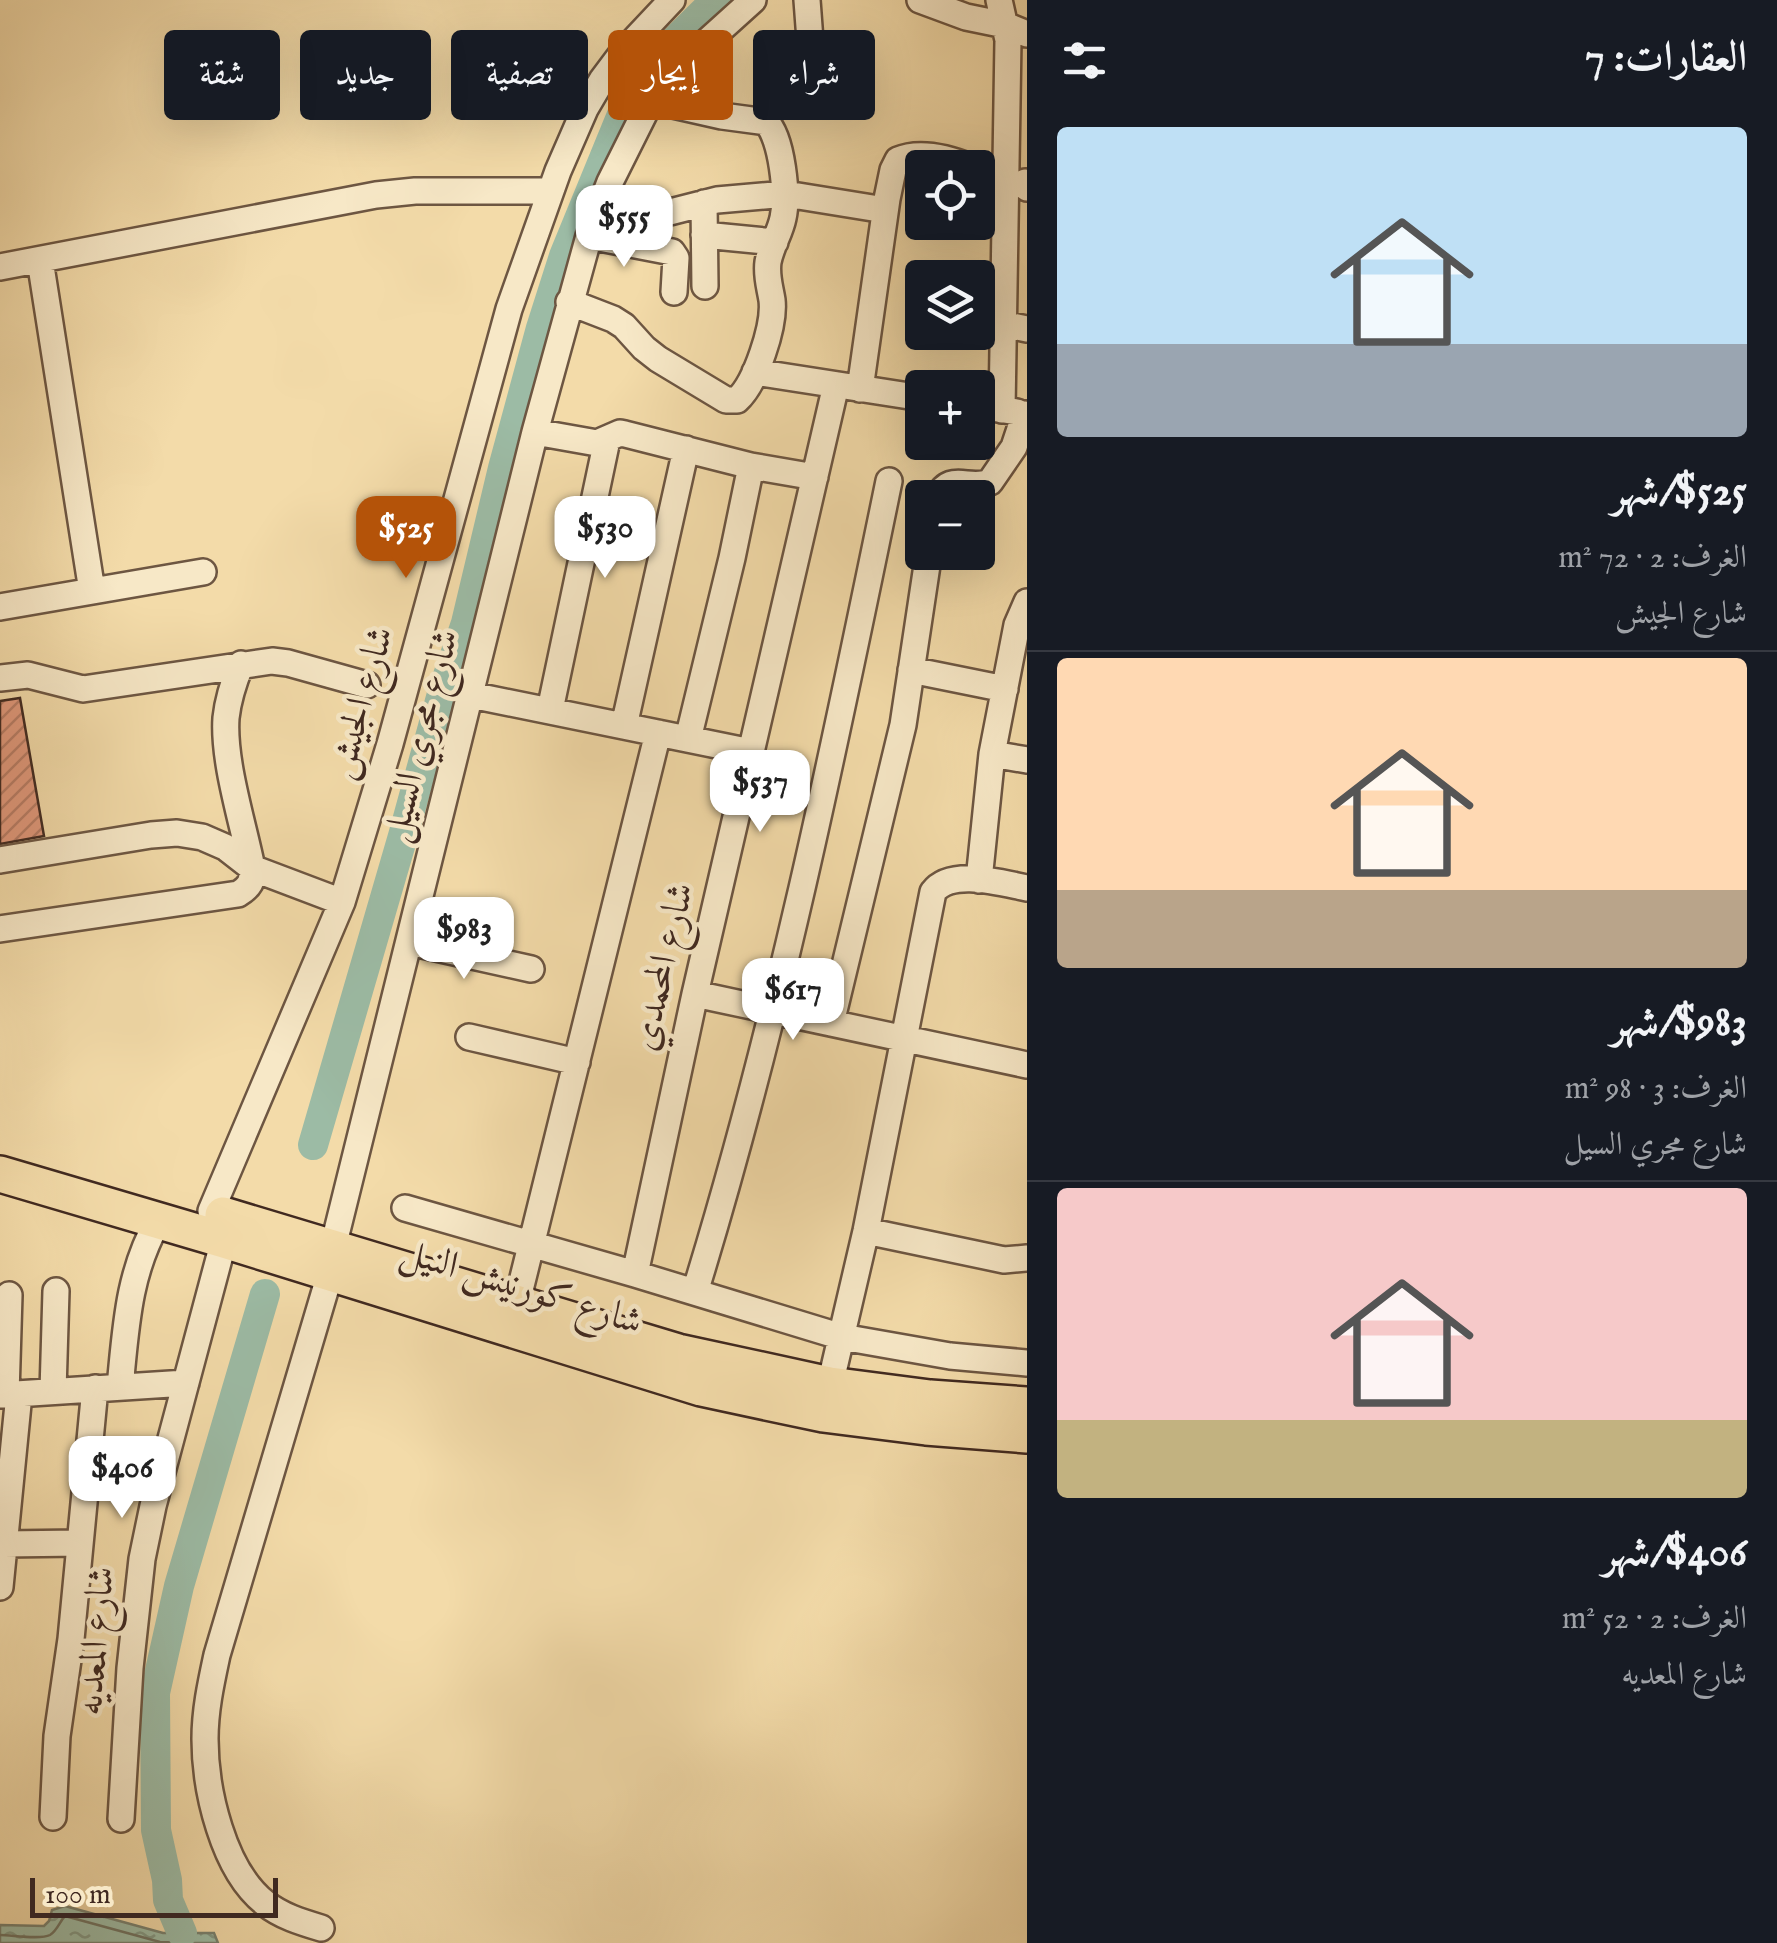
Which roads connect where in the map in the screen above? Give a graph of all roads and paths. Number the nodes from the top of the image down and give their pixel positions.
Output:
1 (672, 0) edge
2 (753, 0) edge
3 (807, 0) edge
4 (920, 0) edge
5 (998, 0) edge
6 (1020, 29) edge
7 (720, 30) edge
8 (809, 30) edge
9 (733, 117) edge
10 (641, 120) edge
11 (905, 157) edge
12 (995, 175) edge
13 (1021, 184) edge
14 (550, 191) junction
15 (786, 194) junction
16 (602, 202) junction
17 (704, 203) junction
18 (885, 210) junction
19 (704, 235) junction
20 (589, 236) junction
21 (775, 242) junction
22 (40, 260) junction
23 (0, 267) edge
24 (706, 286) dead end
25 (674, 292) dead end
26 (569, 302) junction
27 (1015, 326) edge
28 (755, 372) junction
29 (848, 387) junction
30 (905, 395) edge
31 (1008, 411) edge
32 (534, 432) junction
33 (607, 440) junction
34 (686, 449) junction
35 (751, 466) junction
36 (814, 477) junction
37 (991, 480) edge
38 (889, 481) dead end
39 (926, 570) edge
40 (204, 572) dead end
41 (92, 591) junction
42 (1027, 602) edge
43 (0, 607) edge
44 (241, 664) junction
45 (911, 670) junction
46 (0, 678) edge
47 (367, 685) dead end
48 (1005, 690) junction
49 (471, 695) junction
50 (550, 710) junction
51 (624, 726) junction
52 (658, 733) junction
53 (688, 740) junction
54 (751, 752) junction
55 (992, 754) junction
56 (1027, 760) edge
57 (0, 860) edge
58 (252, 868) junction
59 (979, 880) junction
60 (1027, 888) edge
61 (342, 902) junction
62 (0, 929) edge
63 (409, 942) junction
64 (531, 970) dead end
65 (695, 994) junction
66 (774, 1010) junction
67 (831, 1023) junction
68 (469, 1037) dead end
69 (902, 1038) junction
70 (578, 1062) junction
71 (1027, 1065) edge
72 (0, 1152) edge
73 (0, 1174) edge
74 (406, 1208) dead end
75 (158, 1221) junction
76 (218, 1226) junction
77 (866, 1231) junction
78 (531, 1244) junction
79 (1027, 1258) edge
80 (332, 1261) junction
81 (635, 1274) junction
82 (56, 1291) dead end
83 (696, 1292) junction
84 (9, 1295) dead end
85 (517, 1302) junction
86 (842, 1337) junction
87 (1027, 1363) edge
88 (186, 1383) junction
89 (830, 1385) junction
90 (108, 1387) junction
91 (54, 1392) junction
92 (8, 1394) edge
93 (1027, 1406) edge
94 (1027, 1434) edge
95 (80, 1543) junction
96 (4, 1544) junction
97 (0, 1587) edge
98 (53, 1817) dead end
99 (121, 1819) dead end
100 (321, 1928) dead end

1 - 14 street, شارع الجيش
2 - 7 street, شارع مجري السيل
3 - 8 street
4 - 6 street
5 - 6 street
6 - 13 street
9 - 15 street
10 - 16 street, شارع مجري السيل
11 - 18 street, شارع المحمدي
12 - 13 street
13 - 27 street
14 - 22 street
14 - 61 street, شارع الجيش
15 - 17 street
15 - 18 street
15 - 21 street
16 - 17 street
16 - 20 street, شارع مجري السيل
17 - 19 street
18 - 29 street, شارع المحمدي
19 - 21 street
19 - 24 street
20 - 25 street
20 - 26 street, شارع مجري السيل
21 - 28 street
22 - 23 street
22 - 41 street
26 - 28 street
26 - 32 street, شارع مجري السيل
27 - 31 street
28 - 29 street
29 - 30 street
29 - 36 street, شارع المحمدي
31 - 37 street
32 - 33 street
32 - 49 street, شارع مجري السيل
33 - 34 street
33 - 50 street
34 - 35 street
34 - 51 street
35 - 36 street
35 - 53 street
36 - 54 street, شارع المحمدي
38 - 66 street
39 - 45 street
40 - 41 street
41 - 43 street
42 - 48 street
44 - 46 street
44 - 47 street
44 - 58 street
45 - 48 street
45 - 67 street
48 - 55 street
49 - 50 street
49 - 63 street, شارع مجري السيل
50 - 51 street
51 - 52 street
52 - 53 street
52 - 70 street
53 - 54 street
54 - 65 street, شارع المحمدي
55 - 56 street
55 - 59 street
57 - 58 street
58 - 61 street
58 - 62 street
59 - 60 street
59 - 69 street
61 - 76 street, شارع الجيش
63 - 64 street
63 - 80 street, شارع مجري السيل
65 - 66 street
65 - 81 street, شارع المحمدي
66 - 67 street
66 - 83 street
67 - 69 street
68 - 70 street
69 - 71 street
69 - 77 street
70 - 78 street
72 - 76 highway, شارع كورنيش النيل
73 - 75 highway, شارع كورنيش النيل
74 - 78 street
75 - 76 highway, شارع كورنيش النيل
75 - 90 street
76 - 80 highway, شارع كورنيش النيل
76 - 88 street, شارع المعديه
77 - 79 street
77 - 86 street
78 - 81 street
78 - 85 street
80 - 85 highway, شارع كورنيش النيل
80 - 94 highway, شارع كورنيش النيل
80 - 100 street, شارع مجري السيل
81 - 83 street
82 - 91 street
83 - 86 street
84 - 92 street
85 - 89 highway, شارع كورنيش النيل
86 - 87 street
86 - 89 street
88 - 90 street
88 - 99 street, شارع المعديه
89 - 93 highway, شارع كورنيش النيل
90 - 91 street
90 - 95 street
91 - 92 street
92 - 96 street
95 - 96 street
95 - 98 street
96 - 97 street

